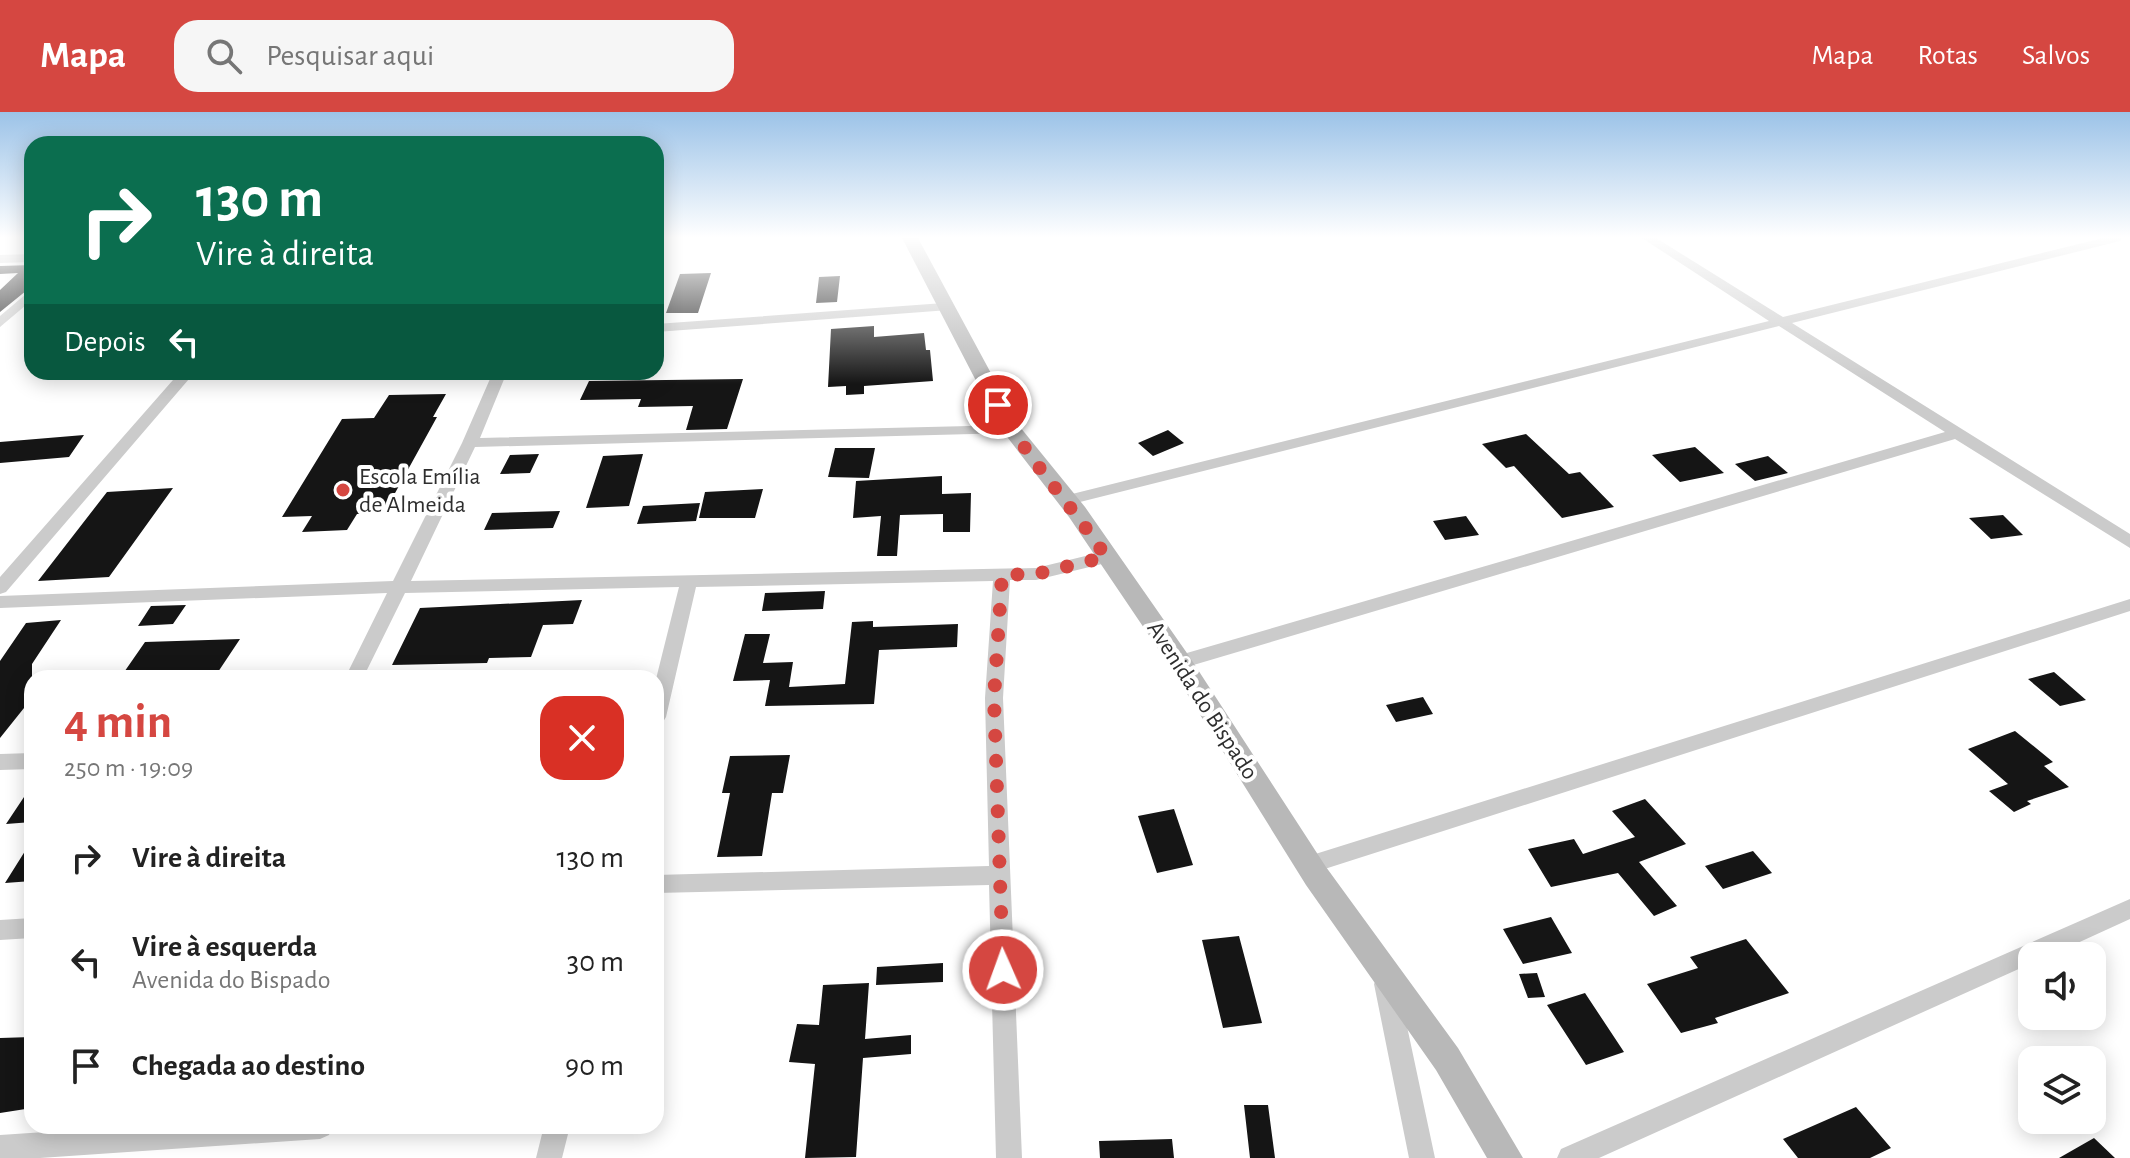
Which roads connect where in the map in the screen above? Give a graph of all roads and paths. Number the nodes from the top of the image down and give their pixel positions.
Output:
1 (934, 287) edge
2 (1726, 287) edge
3 (1925, 287) edge
4 (24, 300) edge
5 (944, 307) junction
6 (1, 321) edge
7 (1783, 323) junction
8 (664, 327) edge
9 (181, 380) edge
10 (497, 380) edge
11 (1011, 429) junction
12 (1958, 433) junction
13 (470, 443) junction
14 (1068, 500) junction
15 (2130, 542) edge
16 (1106, 557) junction
17 (1002, 575) junction
18 (689, 581) junction
19 (400, 587) junction
20 (0, 588) edge
21 (0, 602) edge
22 (2130, 605) edge
23 (1180, 662) junction
24 (358, 670) edge
25 (664, 684) edge
26 (24, 761) edge
27 (0, 762) edge
28 (1309, 865) junction
29 (1000, 875) junction
30 (664, 884) edge
31 (2130, 909) edge
32 (24, 928) edge
33 (0, 930) edge
34 (1383, 969) junction
35 (221, 1134) edge
36 (555, 1134) edge
37 (135, 1141) edge
38 (0, 1148) edge
39 (549, 1158) edge
40 (1009, 1158) edge
41 (1422, 1158) edge
42 (1506, 1158) edge
43 (1570, 1158) edge

1 - 5 main road, Avenida do Bispado
2 - 7 street
3 - 7 street
4 - 6 street
5 - 8 street
5 - 11 main road, Avenida do Bispado
7 - 12 street
7 - 14 street
9 - 20 street
10 - 13 street
11 - 13 street
11 - 14 main road, Avenida do Bispado
12 - 15 street
12 - 23 street
13 - 19 street
14 - 16 main road, Avenida do Bispado
16 - 17 street
16 - 23 main road, Avenida do Bispado
17 - 18 street
17 - 29 street
18 - 19 street
18 - 25 street
19 - 21 street
19 - 24 street
22 - 28 street
23 - 28 main road, Avenida do Bispado
26 - 27 street
28 - 34 main road, Avenida do Bispado
29 - 30 street
29 - 40 street
31 - 43 street
32 - 33 street
34 - 41 street
34 - 42 main road, Avenida do Bispado
35 - 37 street
36 - 39 street
37 - 38 street

